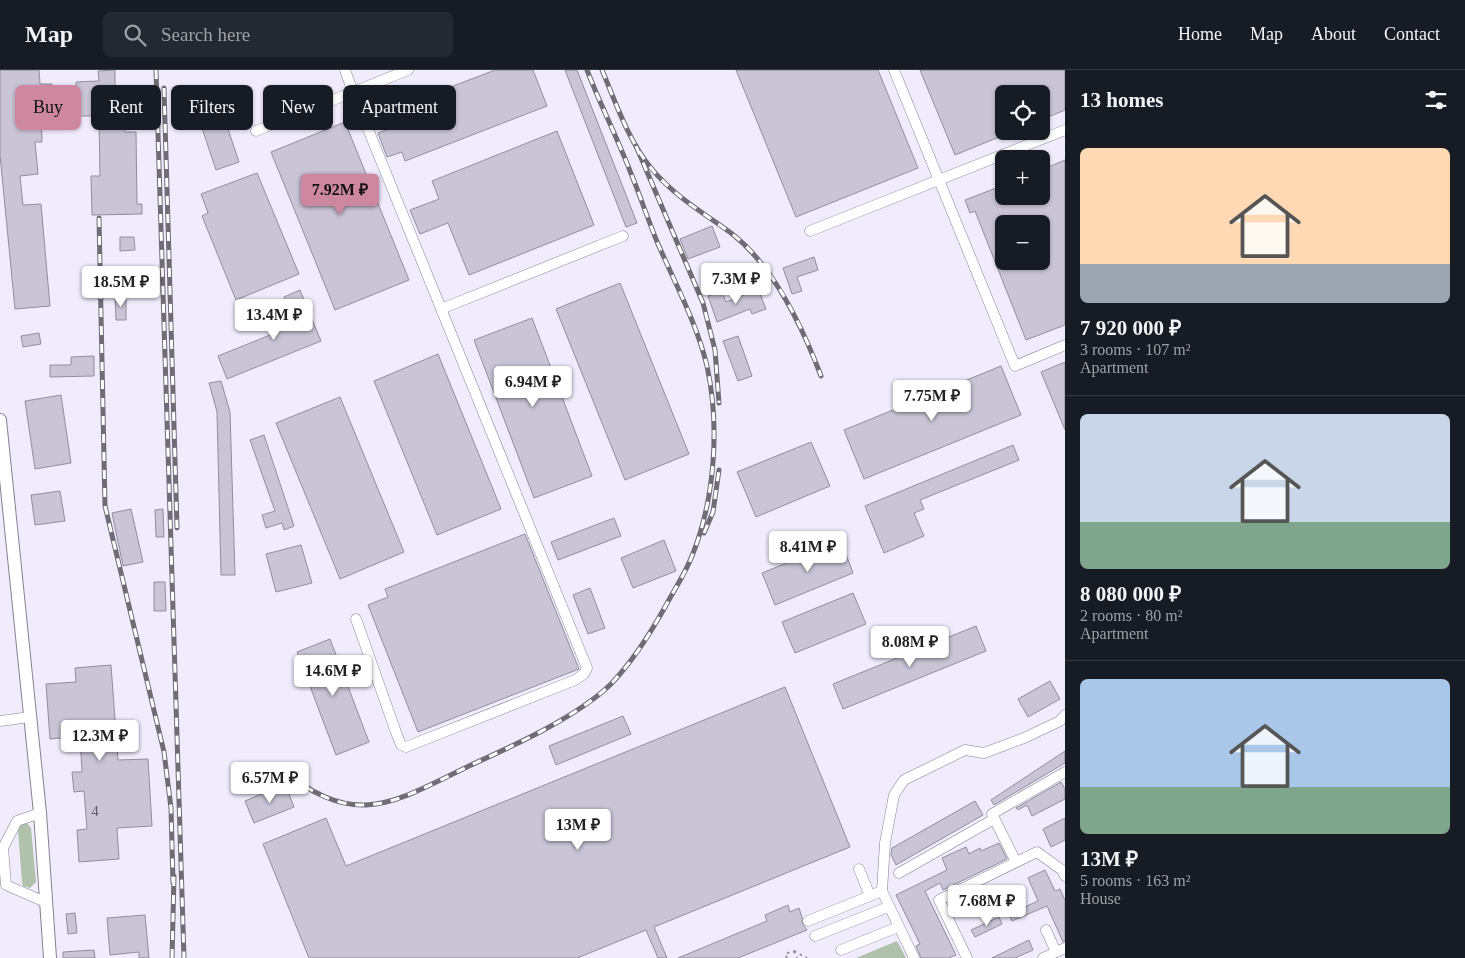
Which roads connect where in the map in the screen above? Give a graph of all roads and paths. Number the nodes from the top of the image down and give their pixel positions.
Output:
1 (345, 70) edge
2 (408, 70) edge
3 (894, 70) edge
4 (350, 85) edge
5 (370, 85) edge
6 (343, 96) edge
7 (368, 130) edge
8 (1065, 130) edge
9 (256, 131) dead end
10 (939, 180) junction
11 (810, 231) dead end
12 (623, 236) dead end
13 (441, 309) junction
14 (1065, 345) edge
15 (0, 420) edge
16 (2, 457) edge
17 (356, 619) dead end
18 (1065, 716) edge
19 (30, 717) junction
20 (0, 721) edge
21 (1065, 772) edge
22 (40, 813) junction
23 (994, 818) junction
24 (1016, 862) junction
25 (859, 869) dead end
26 (899, 873) dead end
27 (1065, 876) edge
28 (882, 891) junction
29 (870, 896) junction
30 (46, 902) junction
31 (888, 907) junction
32 (808, 921) dead end
33 (898, 927) junction
34 (1046, 930) dead end
35 (815, 936) dead end
36 (794, 950) junction
37 (841, 950) dead end
38 (1061, 950) edge
39 (50, 958) edge
40 (787, 958) edge
41 (797, 958) edge
42 (807, 958) edge
43 (914, 958) edge
44 (967, 958) edge
45 (1042, 958) edge

1 - 4 lane
2 - 5 lane
3 - 10 lane
6 - 9 lane
7 - 13 lane
8 - 10 lane
10 - 11 lane
10 - 14 lane
12 - 13 lane
13 - 17 lane
15 - 16 main road
16 - 19 main road
18 - 28 lane
19 - 20 lane
19 - 22 main road
21 - 23 lane
22 - 30 main road
22 - 30 lane
23 - 24 lane
23 - 26 lane
24 - 27 lane
24 - 44 lane
25 - 29 lane
28 - 29 lane
28 - 31 lane
29 - 32 lane
30 - 39 main road
31 - 33 lane
31 - 35 lane
33 - 37 lane
33 - 43 lane
34 - 38 lane
36 - 40 path
36 - 41 path
36 - 42 path
38 - 45 lane

